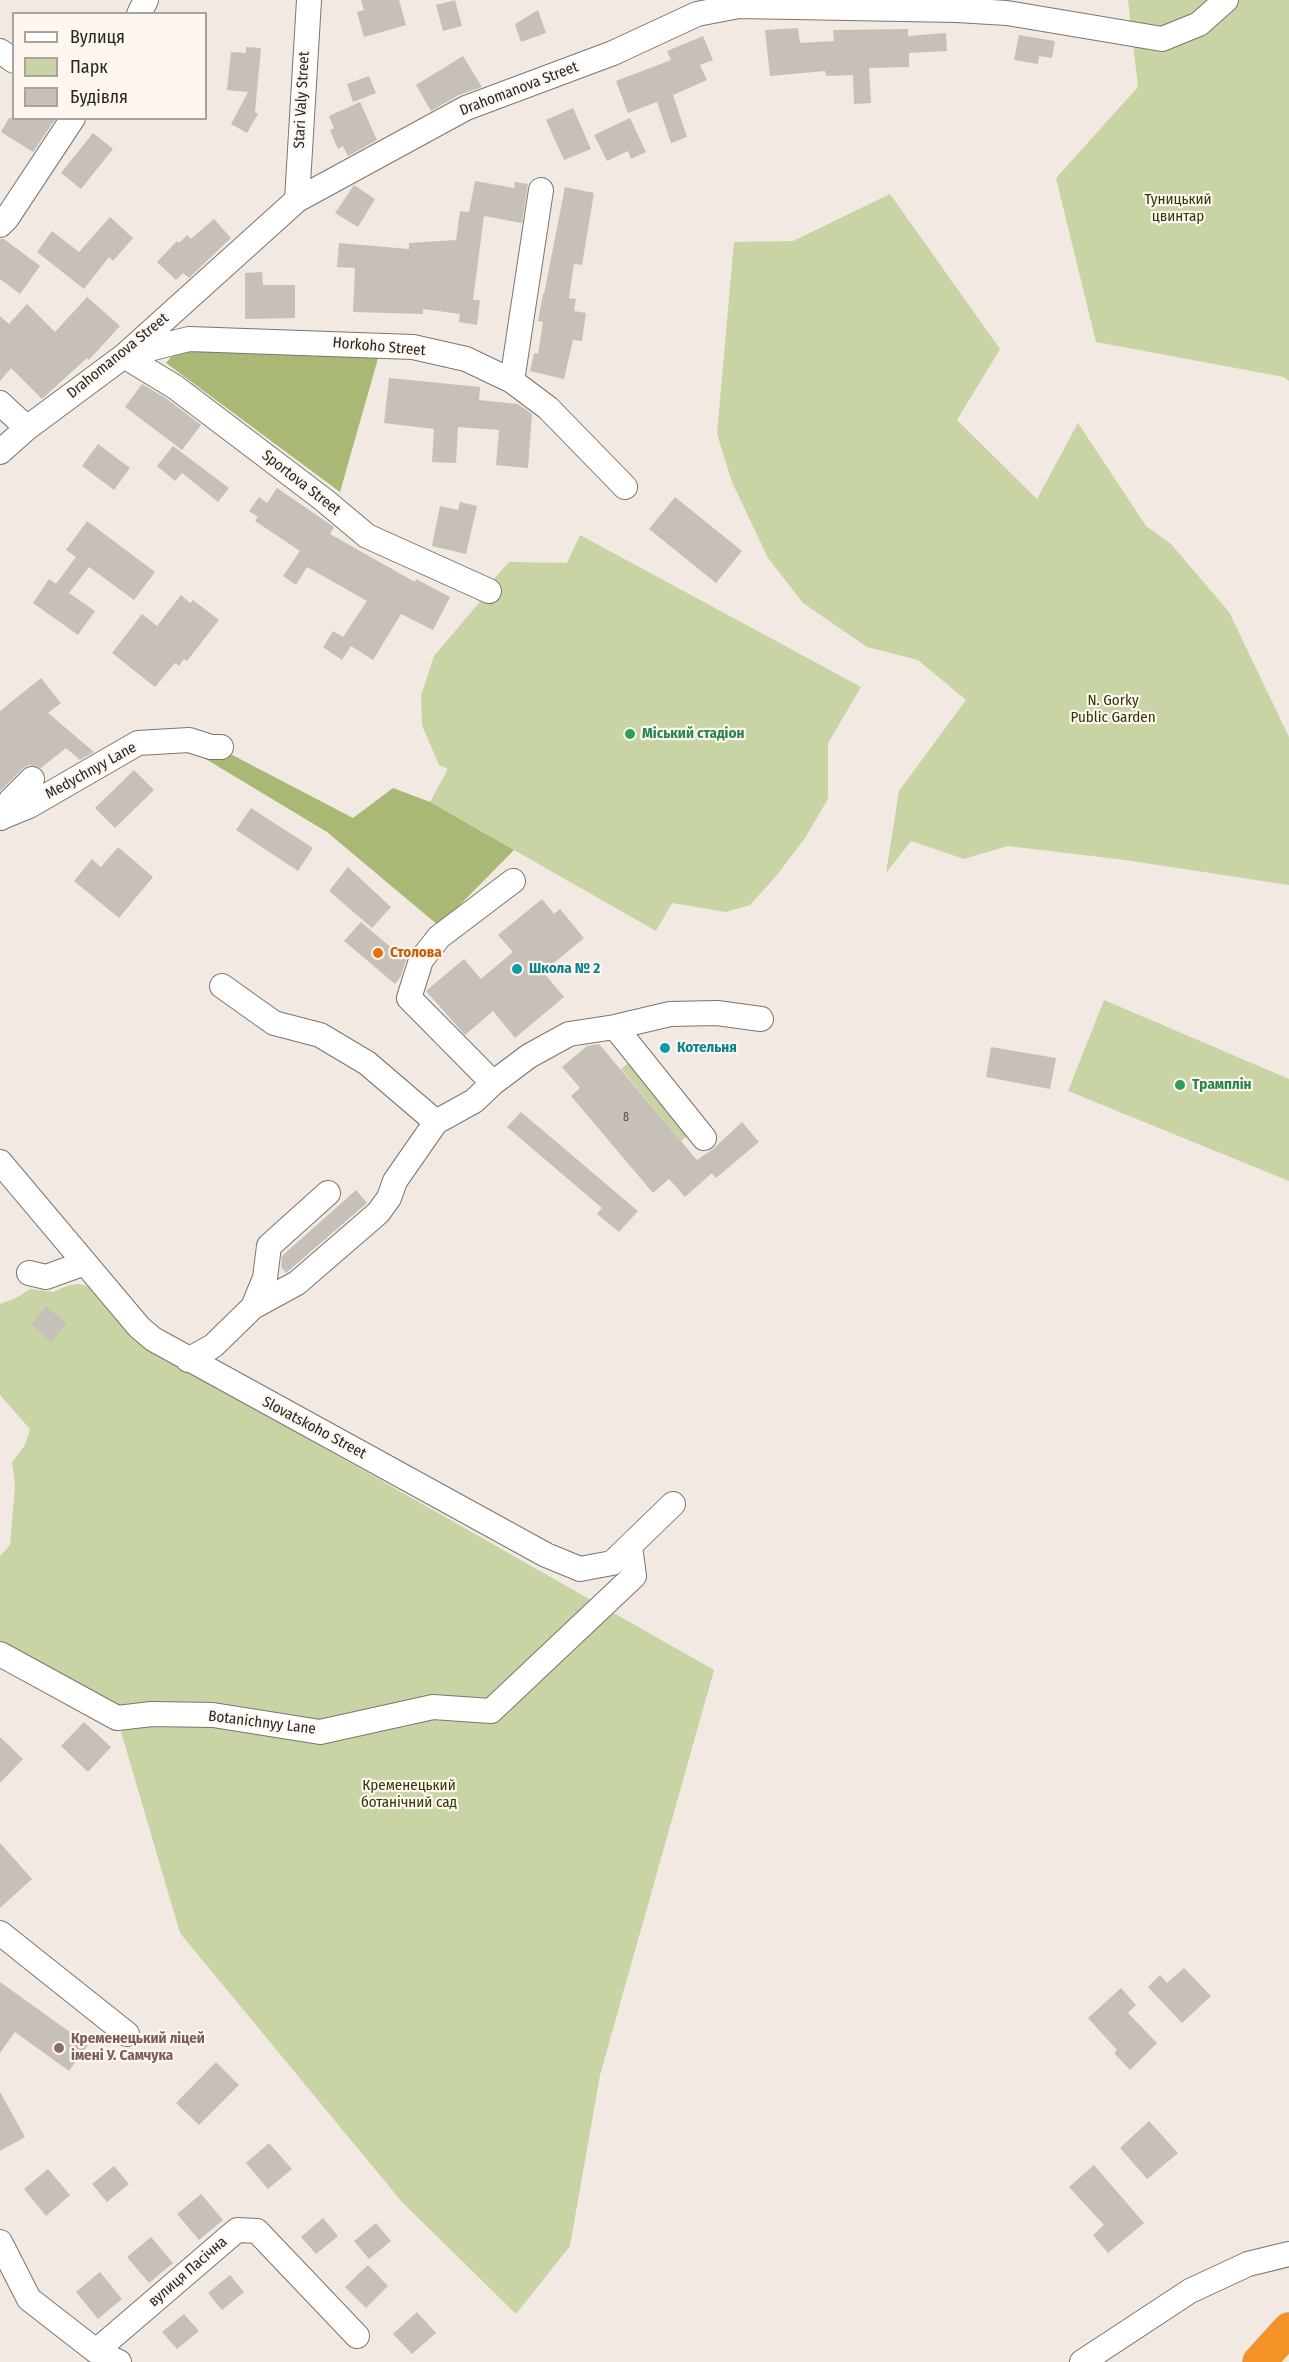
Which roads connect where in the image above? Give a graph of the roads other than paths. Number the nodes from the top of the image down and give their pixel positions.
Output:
1 (309, 0) edge
2 (1226, 0) edge
3 (683, 10) edge
4 (72, 120) edge
5 (541, 190) dead end
6 (297, 200) junction
7 (0, 225) edge
8 (124, 356) junction
9 (512, 381) junction
10 (0, 403) edge
11 (27, 428) junction
12 (0, 452) edge
13 (625, 487) dead end
14 (489, 591) dead end
15 (220, 747) dead end
16 (32, 779) dead end
17 (1, 818) edge
18 (513, 881) dead end
19 (222, 986) dead end
20 (761, 1019) dead end
21 (615, 1027) junction
22 (493, 1083) junction
23 (436, 1122) junction
24 (704, 1138) dead end
25 (0, 1162) edge
26 (328, 1193) dead end
27 (85, 1263) junction
28 (29, 1273) dead end
29 (253, 1307) junction
30 (188, 1360) junction
31 (673, 1504) dead end
32 (630, 1546) junction
33 (0, 1654) edge
34 (0, 1933) edge
35 (127, 2034) dead end
36 (0, 2242) edge
37 (1289, 2254) edge
38 (1289, 2329) edge
39 (357, 2336) dead end
40 (96, 2351) junction
41 (119, 2362) edge
42 (1082, 2362) edge
43 (1259, 2362) edge

1 - 6 street, Stari Valy Street
2 - 3 street, Drahomanova Street
3 - 6 street, Drahomanova Street
4 - 7 street
5 - 9 street
6 - 8 street, Drahomanova Street
8 - 9 street, Horkoho Street
8 - 11 street, Drahomanova Street
8 - 14 street, Sportova Street
9 - 13 street, Horkoho Street
10 - 11 street
11 - 12 street, Drahomanova Street
15 - 17 street, Medychnyy Lane
16 - 17 street
18 - 22 street
19 - 23 street
20 - 21 street
21 - 22 street
21 - 24 street
22 - 23 street
23 - 29 street
25 - 27 street, Slovatskoho Street
26 - 29 street
27 - 28 street
27 - 30 street, Slovatskoho Street
29 - 30 street
30 - 32 street, Slovatskoho Street
31 - 32 street, Slovatskoho Street
32 - 33 street, Botanichnyy Lane
34 - 35 street
36 - 40 street
37 - 42 street
38 - 43 highway
39 - 40 street, вулиця Пасічна
40 - 41 street

